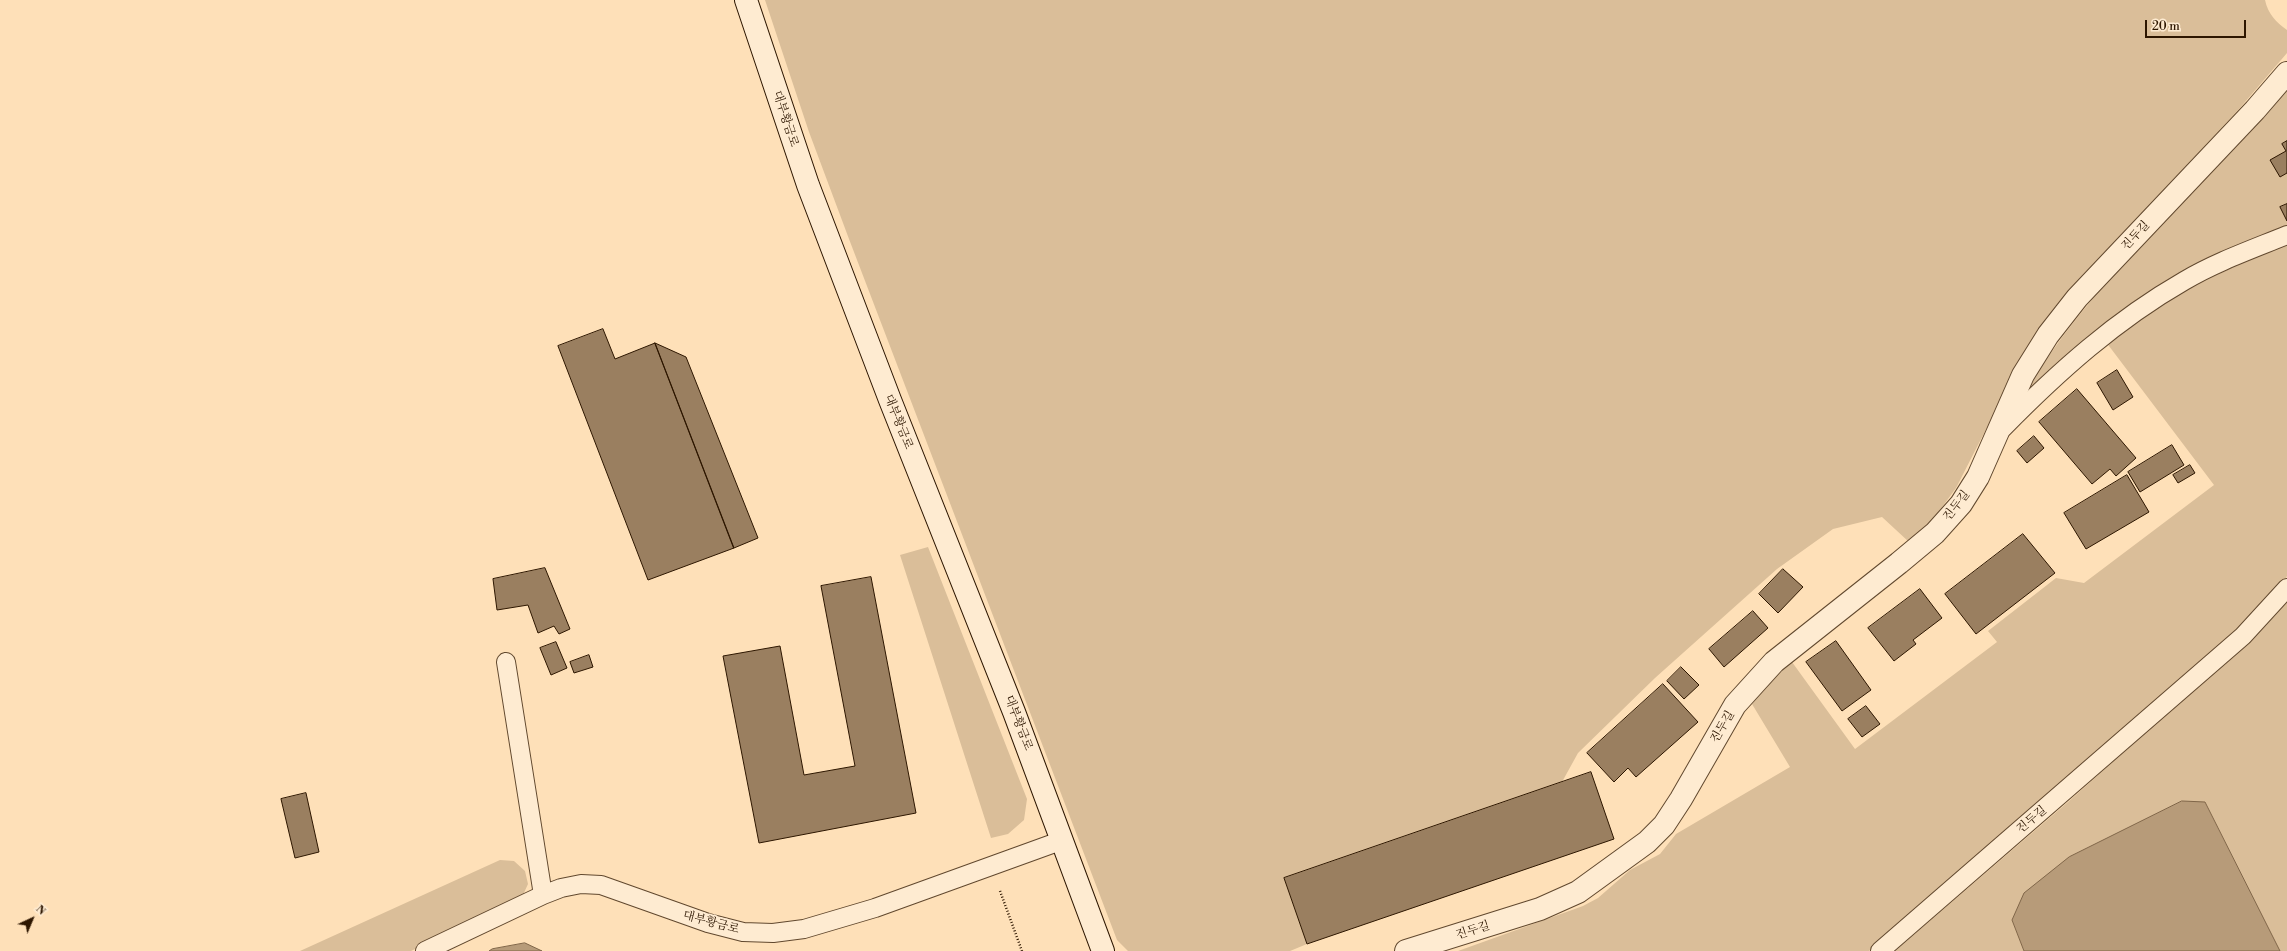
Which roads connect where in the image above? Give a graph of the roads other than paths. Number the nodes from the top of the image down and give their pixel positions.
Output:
1 (746, 0) edge
2 (2287, 73) edge
3 (2287, 235) edge
4 (1995, 435) junction
5 (2287, 588) edge
6 (506, 662) dead end
7 (1063, 840) junction
8 (543, 895) junction
9 (425, 951) edge
10 (1103, 951) edge
11 (1406, 951) edge
12 (1880, 951) edge

1 - 7 street, 대부황금로
2 - 4 street, 진두길
3 - 4 lane, 진두길
4 - 11 street, 진두길
5 - 12 lane, 진두길
6 - 8 lane
7 - 8 lane, 대부황금로
7 - 10 street, 대부황금로
8 - 9 lane, 대부황금로

